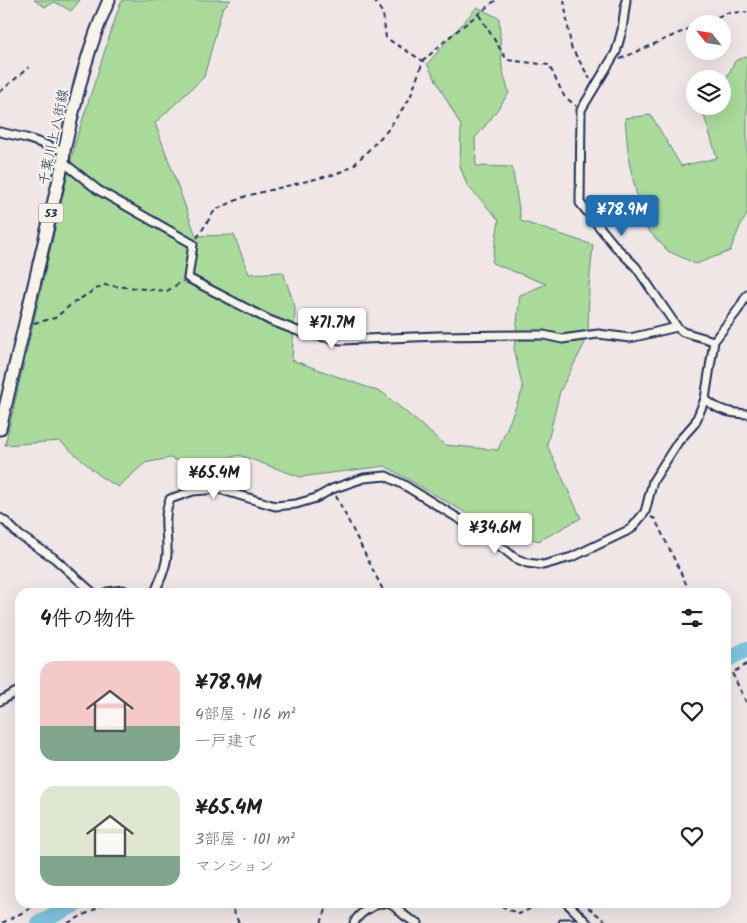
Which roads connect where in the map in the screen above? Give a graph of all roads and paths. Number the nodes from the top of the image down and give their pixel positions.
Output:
1 (109, 0) edge
2 (374, 0) edge
3 (496, 0) edge
4 (564, 0) edge
5 (626, 0) edge
6 (747, 12) edge
7 (479, 14) junction
8 (722, 15) edge
9 (686, 30) edge
10 (423, 61) junction
11 (609, 64) junction
12 (29, 68) dead end
13 (595, 87) junction
14 (0, 92) edge
15 (582, 110) junction
16 (0, 132) edge
17 (64, 156) junction
18 (193, 244) junction
19 (188, 278) junction
20 (747, 295) edge
21 (24, 322) junction
22 (677, 327) junction
23 (714, 340) junction
24 (705, 399) junction
25 (747, 414) edge
26 (0, 429) edge
27 (332, 489) junction
28 (645, 512) junction
29 (0, 518) edge
30 (88, 588) edge
31 (156, 588) edge
32 (382, 588) edge
33 (688, 588) edge
34 (747, 664) edge
35 (15, 693) edge
36 (0, 701) edge
37 (747, 704) edge
38 (31, 908) edge
39 (97, 908) edge
40 (232, 908) edge
41 (327, 908) edge
42 (371, 908) edge
43 (396, 908) edge
44 (506, 908) edge
45 (532, 908) edge
46 (572, 908) edge
47 (589, 908) edge
48 (2, 923) edge
49 (68, 923) edge
50 (239, 923) edge
51 (321, 923) edge
52 (354, 923) edge
53 (418, 923) edge
54 (563, 923) edge
55 (576, 923) edge
56 (587, 923) edge
57 (608, 923) edge

1 - 17 main road, 千葉川上八街線 / 53
2 - 10 path
3 - 7 path
4 - 13 path
5 - 11 street
6 - 8 path
7 - 10 path
7 - 15 path
9 - 11 path
10 - 18 path
11 - 13 street
12 - 14 path
13 - 15 street
15 - 22 street
16 - 17 street
17 - 18 street
17 - 21 main road, 千葉川上八街線 / 53
18 - 19 street
19 - 21 path
19 - 22 street
20 - 23 street
21 - 26 main road, 千葉川上八街線 / 53
22 - 23 street
23 - 24 street
24 - 25 street
24 - 28 street
27 - 28 street
27 - 31 street
27 - 32 path
28 - 33 path
29 - 30 street
34 - 37 path
35 - 36 street
38 - 48 path
39 - 49 path
40 - 50 path
41 - 51 path
42 - 52 street
43 - 53 street
44 - 45 path
46 - 56 street
47 - 57 path
54 - 55 street

